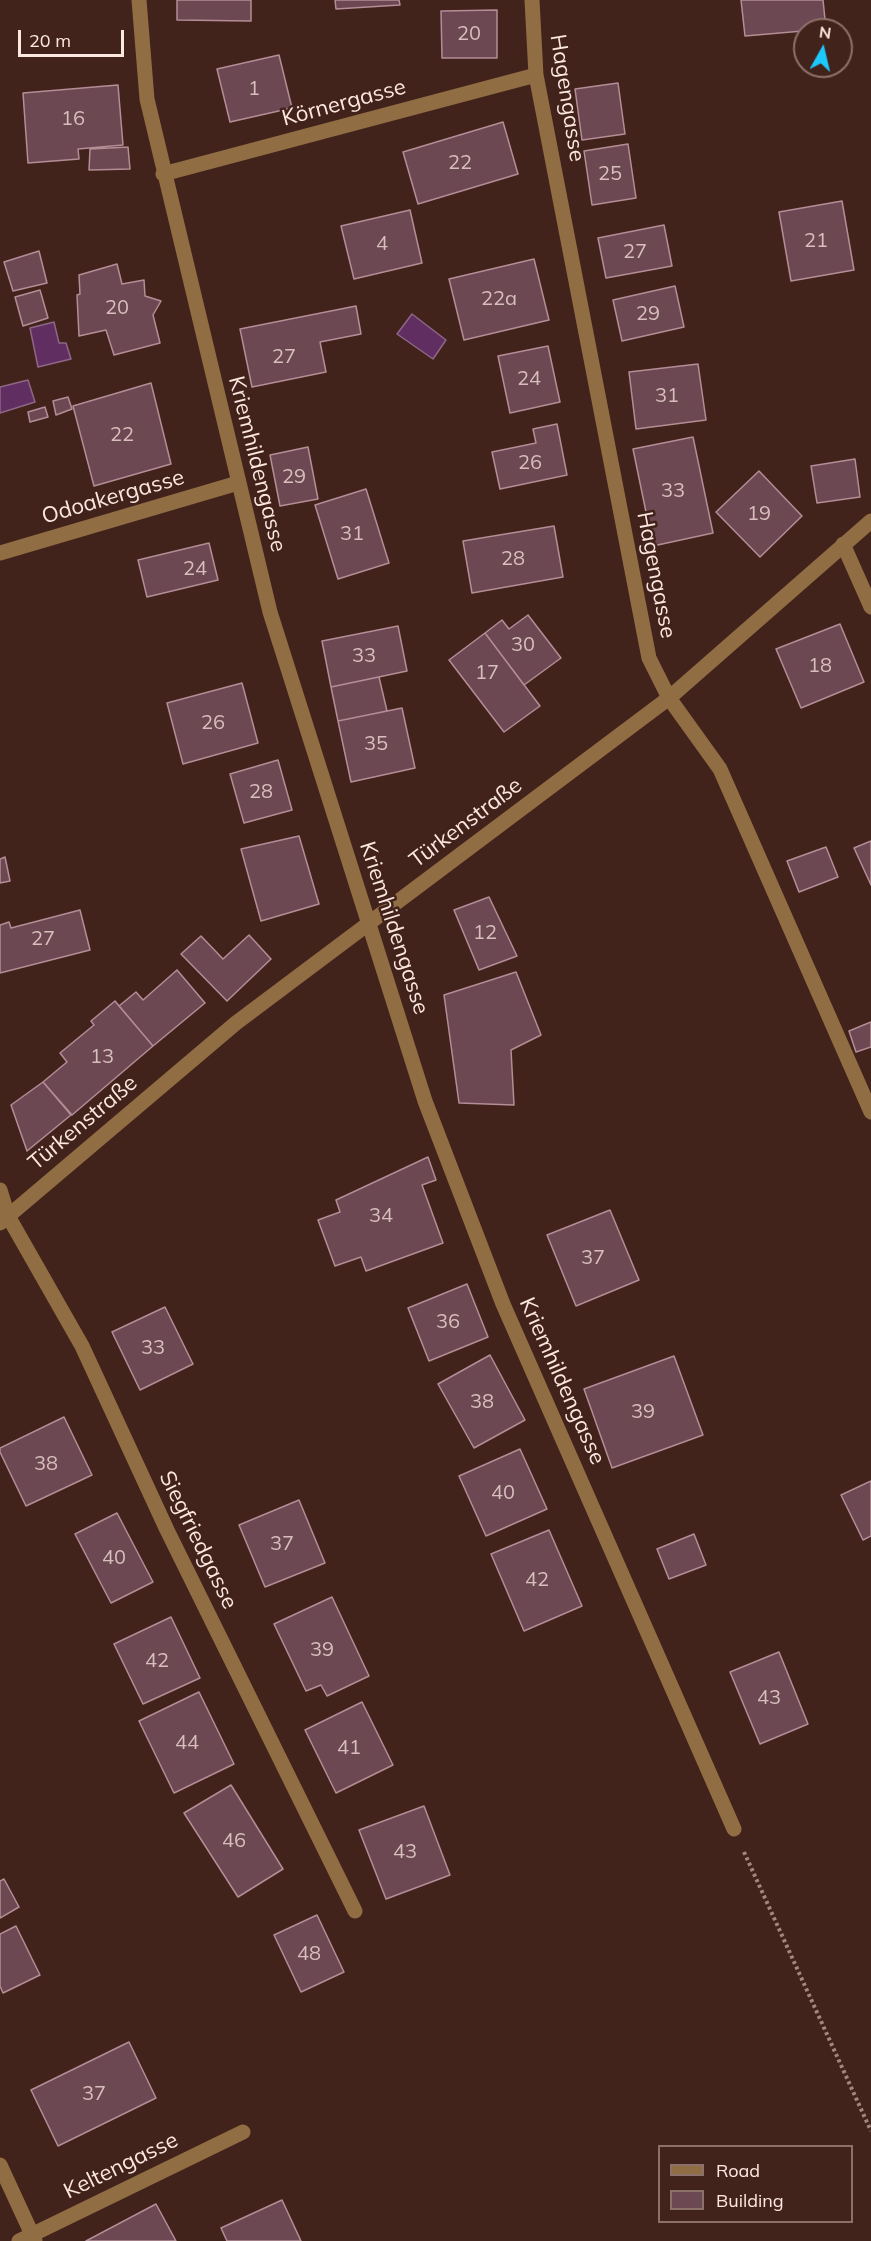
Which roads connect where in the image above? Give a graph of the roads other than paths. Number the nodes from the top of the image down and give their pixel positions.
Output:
1 (139, 0) edge
2 (532, 0) edge
3 (536, 75) junction
4 (164, 174) junction
5 (238, 483) junction
6 (871, 521) edge
7 (843, 544) junction
8 (0, 553) edge
9 (871, 607) edge
10 (669, 698) junction
11 (369, 924) junction
12 (871, 1113) edge
13 (0, 1190) edge
14 (4, 1220) edge
15 (734, 1829) road end
16 (355, 1911) dead end
17 (243, 2132) dead end
18 (0, 2165) edge
19 (29, 2239) edge

1 - 4 street, Kriemhildengasse
2 - 3 street, Hagengasse
3 - 4 street, Körnergasse
3 - 10 street, Hagengasse
4 - 5 street, Kriemhildengasse
5 - 8 street, Odoakergasse
5 - 11 street, Kriemhildengasse
6 - 7 street, Türkenstraße
7 - 9 street
7 - 10 street, Türkenstraße
10 - 11 street, Türkenstraße
10 - 12 street, Hagengasse
11 - 14 street, Türkenstraße
11 - 15 street, Kriemhildengasse
13 - 14 street, Siegfriedgasse
14 - 16 street, Siegfriedgasse
17 - 19 street, Keltengasse
18 - 19 street

